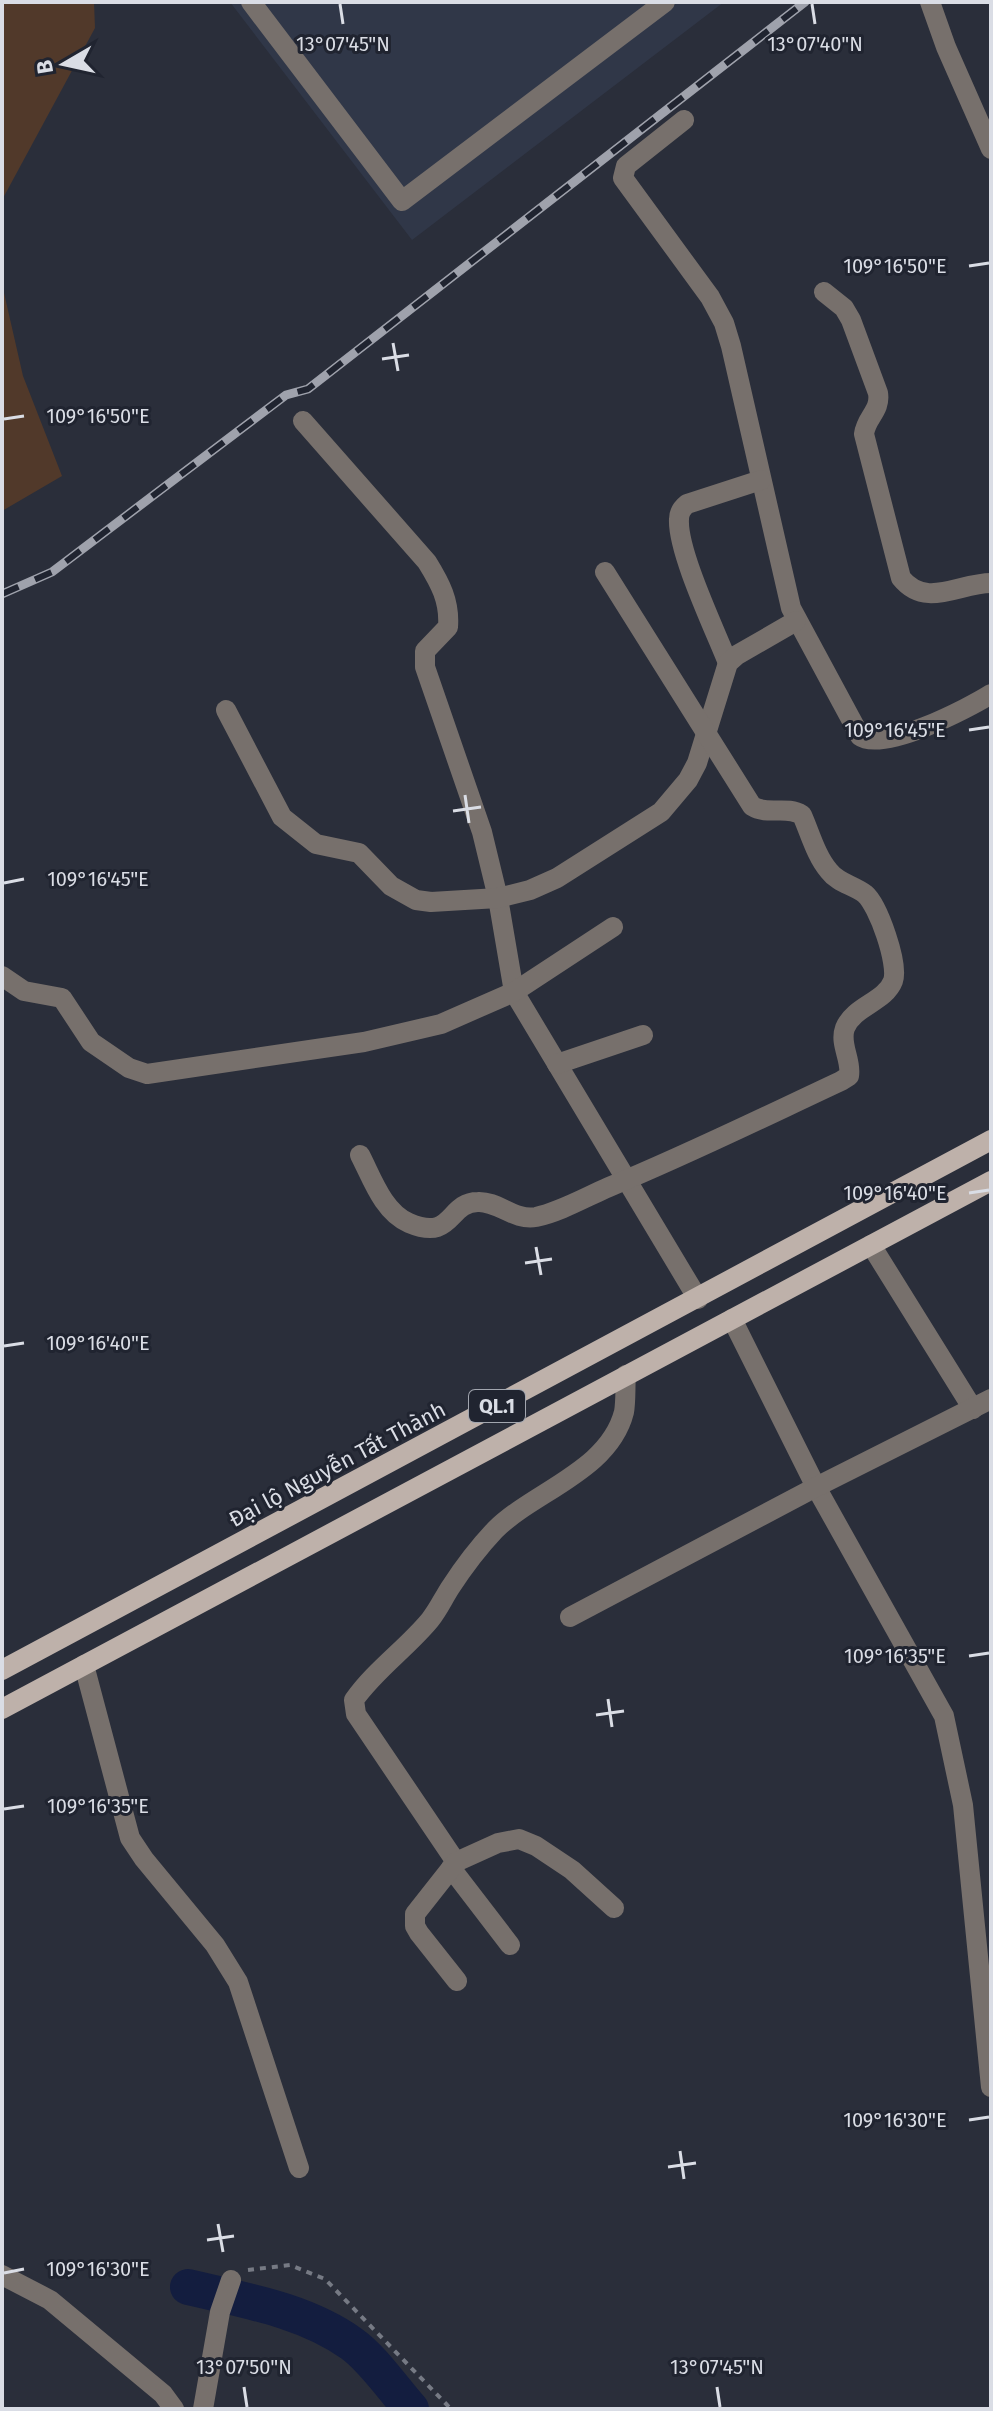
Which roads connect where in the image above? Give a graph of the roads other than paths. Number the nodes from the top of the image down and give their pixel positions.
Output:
1 (251, 2) edge
2 (665, 2) edge
3 (930, 2) edge
4 (684, 120) dead end
5 (991, 149) edge
6 (824, 292) dead end
7 (303, 421) dead end
8 (761, 480) junction
9 (605, 572) dead end
10 (991, 583) edge
11 (796, 621) junction
12 (728, 663) junction
13 (991, 694) edge
14 (226, 710) dead end
15 (705, 732) junction
16 (498, 898) junction
17 (613, 927) dead end
18 (2, 976) edge
19 (514, 992) junction
20 (643, 1035) dead end
21 (557, 1064) junction
22 (991, 1140) edge
23 (360, 1155) dead end
24 (627, 1180) junction
25 (991, 1181) edge
26 (871, 1245) junction
27 (718, 1288) junction
28 (698, 1299) junction
29 (732, 1319) junction
30 (626, 1375) junction
31 (982, 1404) edge
32 (816, 1487) junction
33 (570, 1617) dead end
34 (84, 1665) junction
35 (2, 1670) edge
36 (2, 1709) edge
37 (454, 1865) junction
38 (614, 1908) dead end
39 (510, 1945) dead end
40 (457, 1981) dead end
41 (991, 2087) edge
42 (299, 2168) dead end
43 (2, 2275) edge
44 (231, 2280) road end
45 (174, 2409) edge
46 (203, 2409) edge

1 - 2 street
3 - 5 street
4 - 8 street
6 - 10 street
7 - 16 street
8 - 11 street
8 - 12 street
9 - 15 street
11 - 12 street
11 - 13 street
12 - 15 street
14 - 16 street
15 - 16 street
15 - 24 street
16 - 19 street
17 - 19 street
18 - 19 street
19 - 21 street
20 - 21 street
21 - 24 street
22 - 27 main road, Đại lộ Nguyễn Tất Thành / QL.1
23 - 24 street
24 - 28 street
25 - 26 main road, QL.1
26 - 29 main road, QL.1
26 - 31 street
27 - 28 main road, Đại lộ Nguyễn Tất Thành / QL.1
27 - 29 main road
28 - 35 main road, Đại lộ Nguyễn Tất Thành / QL.1
29 - 30 main road, QL.1
29 - 32 street
30 - 34 main road, QL.1
30 - 37 street
31 - 32 street
32 - 33 street
32 - 41 street
34 - 36 main road, QL.1
34 - 42 street
37 - 38 street
37 - 39 street
37 - 40 street
43 - 45 street
44 - 46 street

